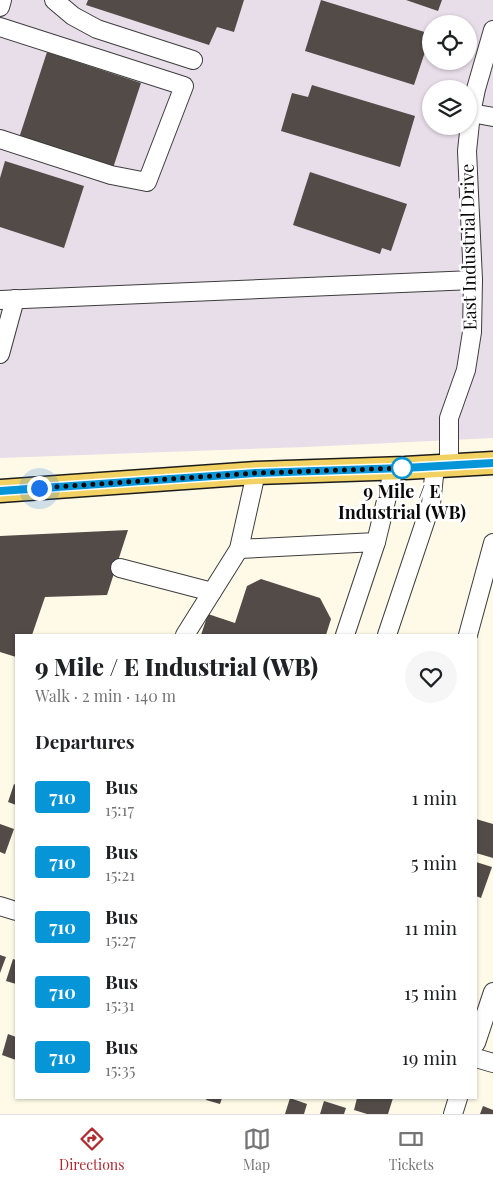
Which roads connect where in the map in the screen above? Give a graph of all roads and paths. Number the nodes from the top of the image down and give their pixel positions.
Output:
1 (2, 0) edge
2 (54, 0) edge
3 (0, 7) edge
4 (0, 27) edge
5 (493, 30) edge
6 (193, 60) dead end
7 (477, 86) edge
8 (477, 113) edge
9 (493, 116) edge
10 (469, 135) edge
11 (0, 138) edge
12 (473, 280) junction
13 (7, 300) edge
14 (0, 354) edge
15 (493, 463) edge
16 (442, 466) junction
17 (394, 468) junction
18 (256, 473) junction
19 (0, 491) edge
20 (376, 542) junction
21 (493, 543) edge
22 (239, 549) junction
23 (120, 568) dead end
24 (212, 592) junction
25 (186, 634) edge
26 (345, 634) edge
27 (387, 634) edge
28 (468, 634) edge
29 (0, 906) edge
30 (15, 911) edge
31 (493, 992) edge
32 (477, 1040) edge
33 (477, 1058) edge
34 (493, 1063) edge
35 (458, 1099) edge
36 (453, 1114) edge

1 - 3 street
2 - 6 street
4 - 11 street
5 - 7 street, East Industrial Drive
8 - 9 street
10 - 12 street, East Industrial Drive
12 - 13 street
12 - 16 street, East Industrial Drive
13 - 14 street
15 - 16 main road
16 - 17 main road
16 - 27 street, East Industrial Drive
17 - 18 main road
17 - 20 street
18 - 19 main road
18 - 22 street
20 - 22 street
20 - 26 street
21 - 28 street
22 - 24 street
23 - 24 street
24 - 25 street
29 - 30 street
31 - 32 street
33 - 34 street
35 - 36 street

